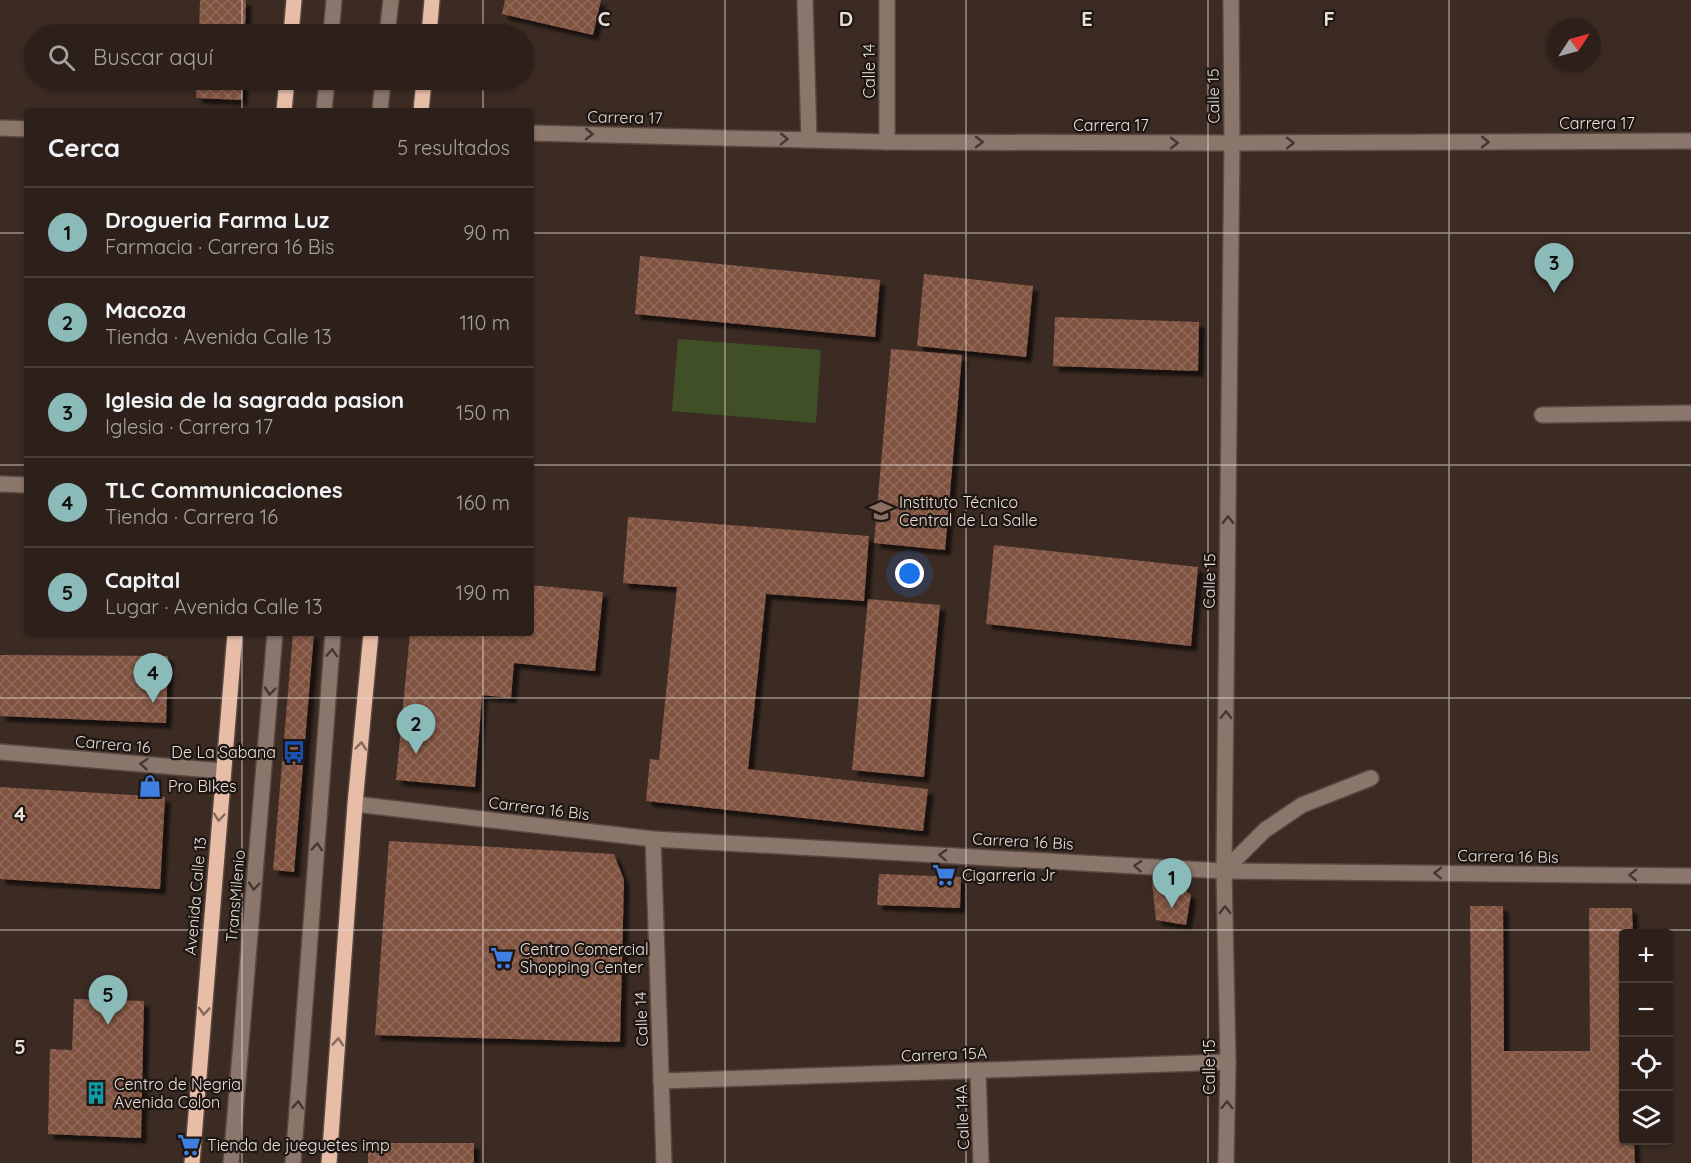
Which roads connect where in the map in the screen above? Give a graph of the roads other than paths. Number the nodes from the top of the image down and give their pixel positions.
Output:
1 (294, 0) edge
2 (334, 0) edge
3 (391, 0) edge
4 (432, 0) edge
5 (805, 0) edge
6 (887, 0) edge
7 (1231, 0) edge
8 (292, 24) edge
9 (332, 24) edge
10 (388, 24) edge
11 (430, 24) edge
12 (286, 90) edge
13 (326, 90) edge
14 (382, 90) edge
15 (423, 90) edge
16 (284, 108) edge
17 (324, 108) edge
18 (380, 108) edge
19 (421, 108) edge
20 (0, 128) edge
21 (24, 129) edge
22 (534, 133) edge
23 (809, 140) junction
24 (1691, 141) edge
25 (887, 142) junction
26 (1232, 143) junction
27 (1691, 413) edge
28 (1542, 415) dead end
29 (0, 484) edge
30 (24, 485) edge
31 (235, 636) edge
32 (275, 636) edge
33 (333, 636) edge
34 (371, 636) edge
35 (0, 752) edge
36 (223, 771) junction
37 (1371, 778) dead end
38 (355, 804) junction
39 (653, 839) junction
40 (1224, 871) junction
41 (1691, 876) edge
42 (1228, 1062) junction
43 (978, 1070) junction
44 (661, 1081) junction
45 (192, 1163) edge
46 (231, 1163) edge
47 (293, 1163) edge
48 (329, 1163) edge
49 (664, 1163) edge
50 (981, 1163) edge
51 (1226, 1163) edge

1 - 8 main road
2 - 9 street
3 - 10 street
4 - 11 main road
5 - 23 street
6 - 25 street, Calle 14
7 - 26 street, Calle 15
12 - 16 main road
13 - 17 street
14 - 18 street
15 - 19 main road
20 - 21 street
22 -> 23 street, Carrera 17
23 - 25 street, Carrera 17
26 -> 24 street, Carrera 17
25 -> 26 street, Carrera 17
40 -> 26 street, Calle 15
27 - 28 street
29 - 30 street
31 - 36 main road, Avenida Calle 13
32 -> 46 street, TransMilenio
47 -> 33 street
38 -> 34 main road
36 -> 35 street, Carrera 16
36 -> 45 main road, Avenida Calle 13
37 - 40 street
38 - 39 street, Carrera 16 Bis
48 -> 38 main road
40 -> 39 street, Carrera 16 Bis
39 - 44 street, Calle 14
41 -> 40 street, Carrera 16 Bis
42 -> 40 street, Calle 15
42 - 43 street, Carrera 15A
51 -> 42 street, Calle 15
43 - 44 street, Carrera 15A
43 - 50 street, Calle 14A
44 - 49 street, Calle 14

